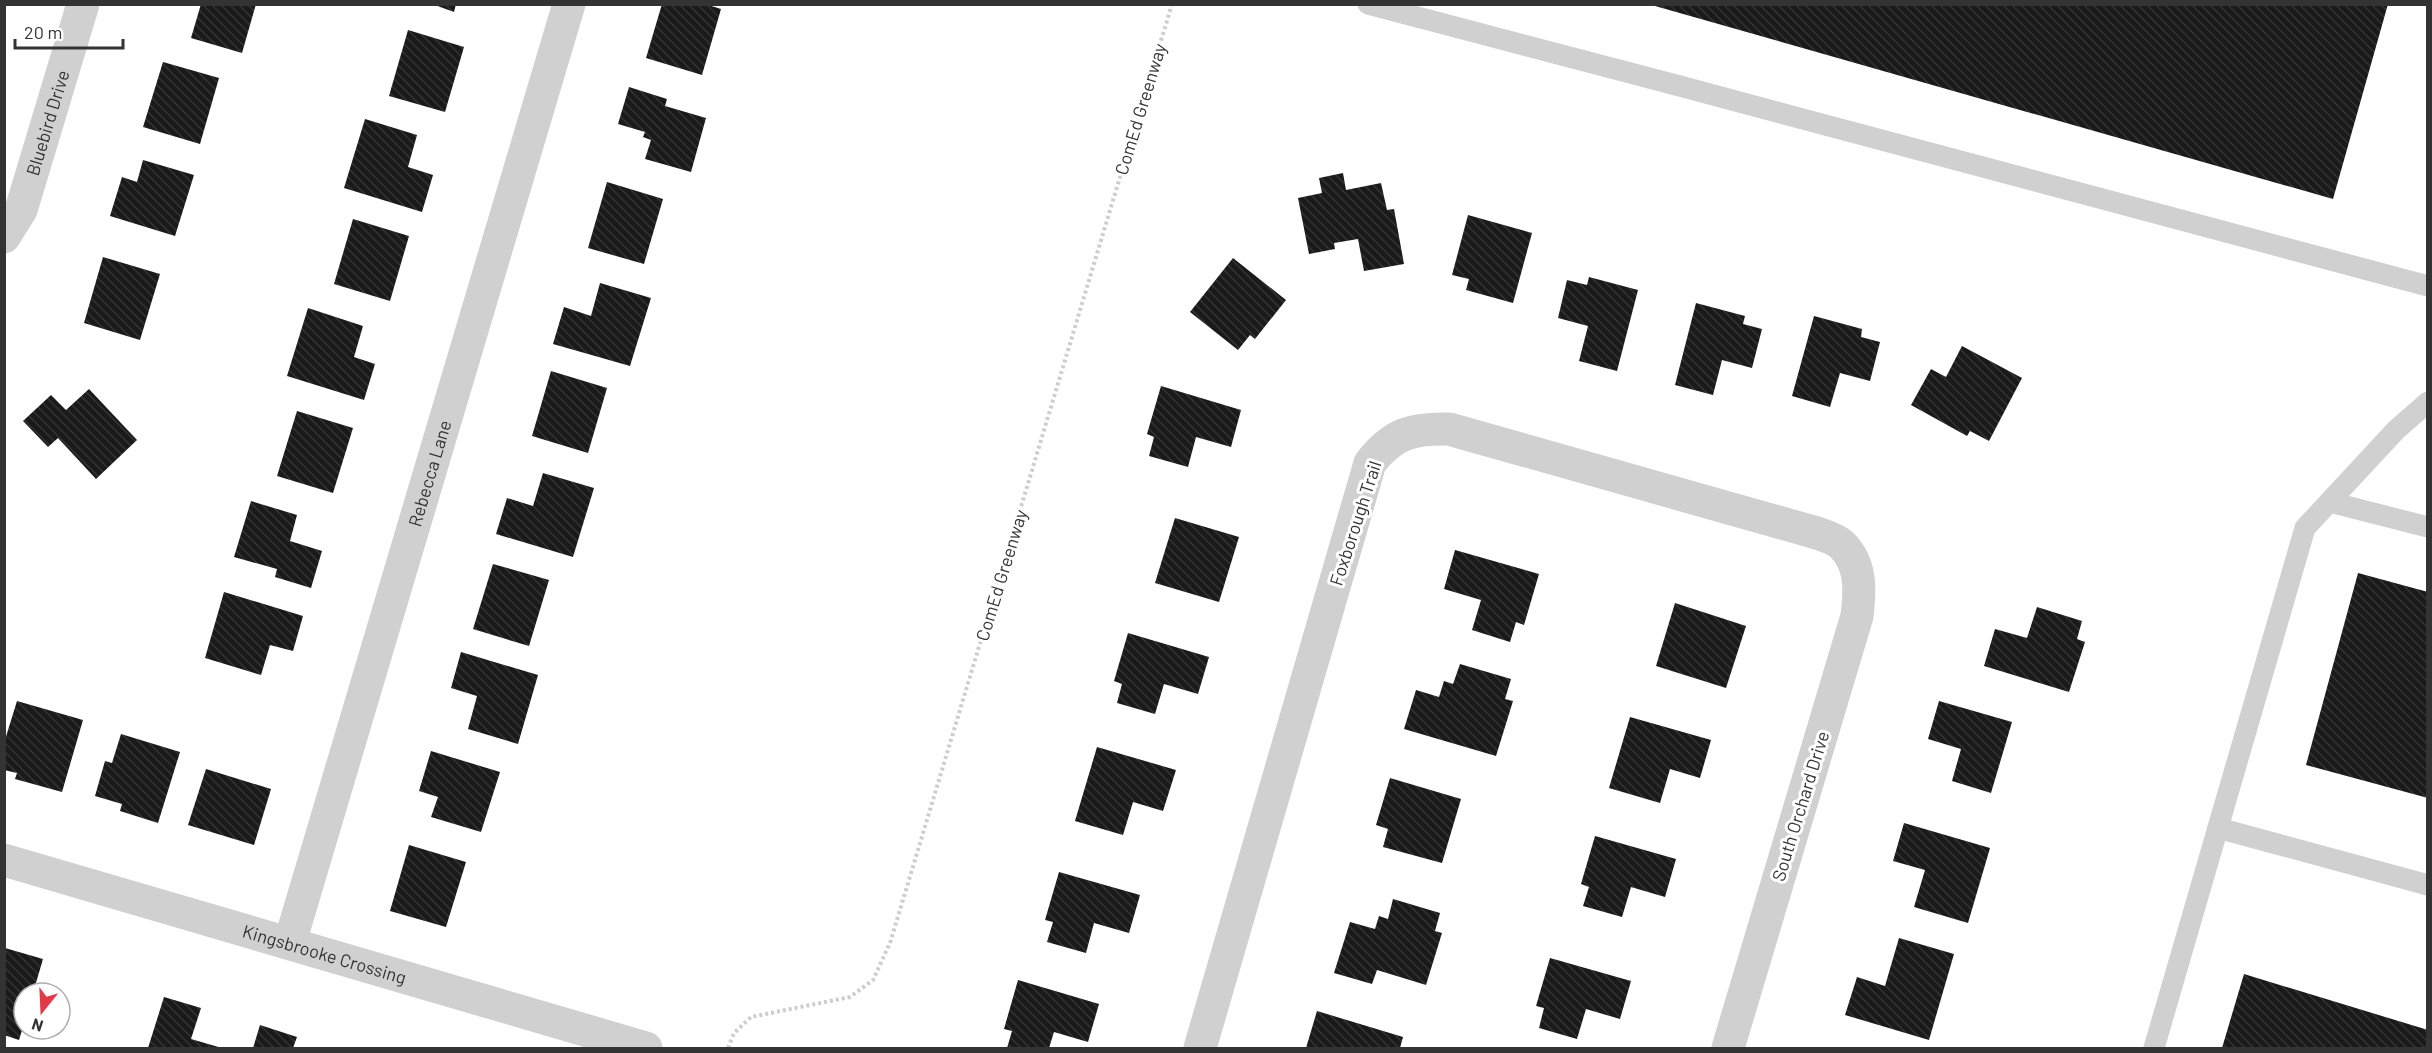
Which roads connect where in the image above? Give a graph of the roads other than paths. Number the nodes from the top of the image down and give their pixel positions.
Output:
1 (83, 4) edge
2 (569, 4) edge
3 (1368, 4) edge
4 (4, 237) edge
5 (2427, 286) edge
6 (2427, 402) edge
7 (2330, 502) junction
8 (2427, 528) edge
9 (1854, 562) joint
10 (2218, 828) junction
11 (4, 860) edge
12 (2427, 885) edge
13 (290, 942) junction
14 (646, 1048) edge
15 (1200, 1048) edge
16 (1728, 1048) edge
17 (2154, 1048) edge

1 - 4 street, Bluebird Drive
2 - 13 street, Rebecca Lane
3 - 5 lane
6 - 7 lane
7 - 8 lane
7 - 10 lane
9 - 15 street, Foxborough Trail
9 - 16 street, South Orchard Drive
10 - 12 lane
10 - 17 lane
11 - 13 street, Kingsbrooke Crossing
13 - 14 street, Kingsbrooke Crossing

